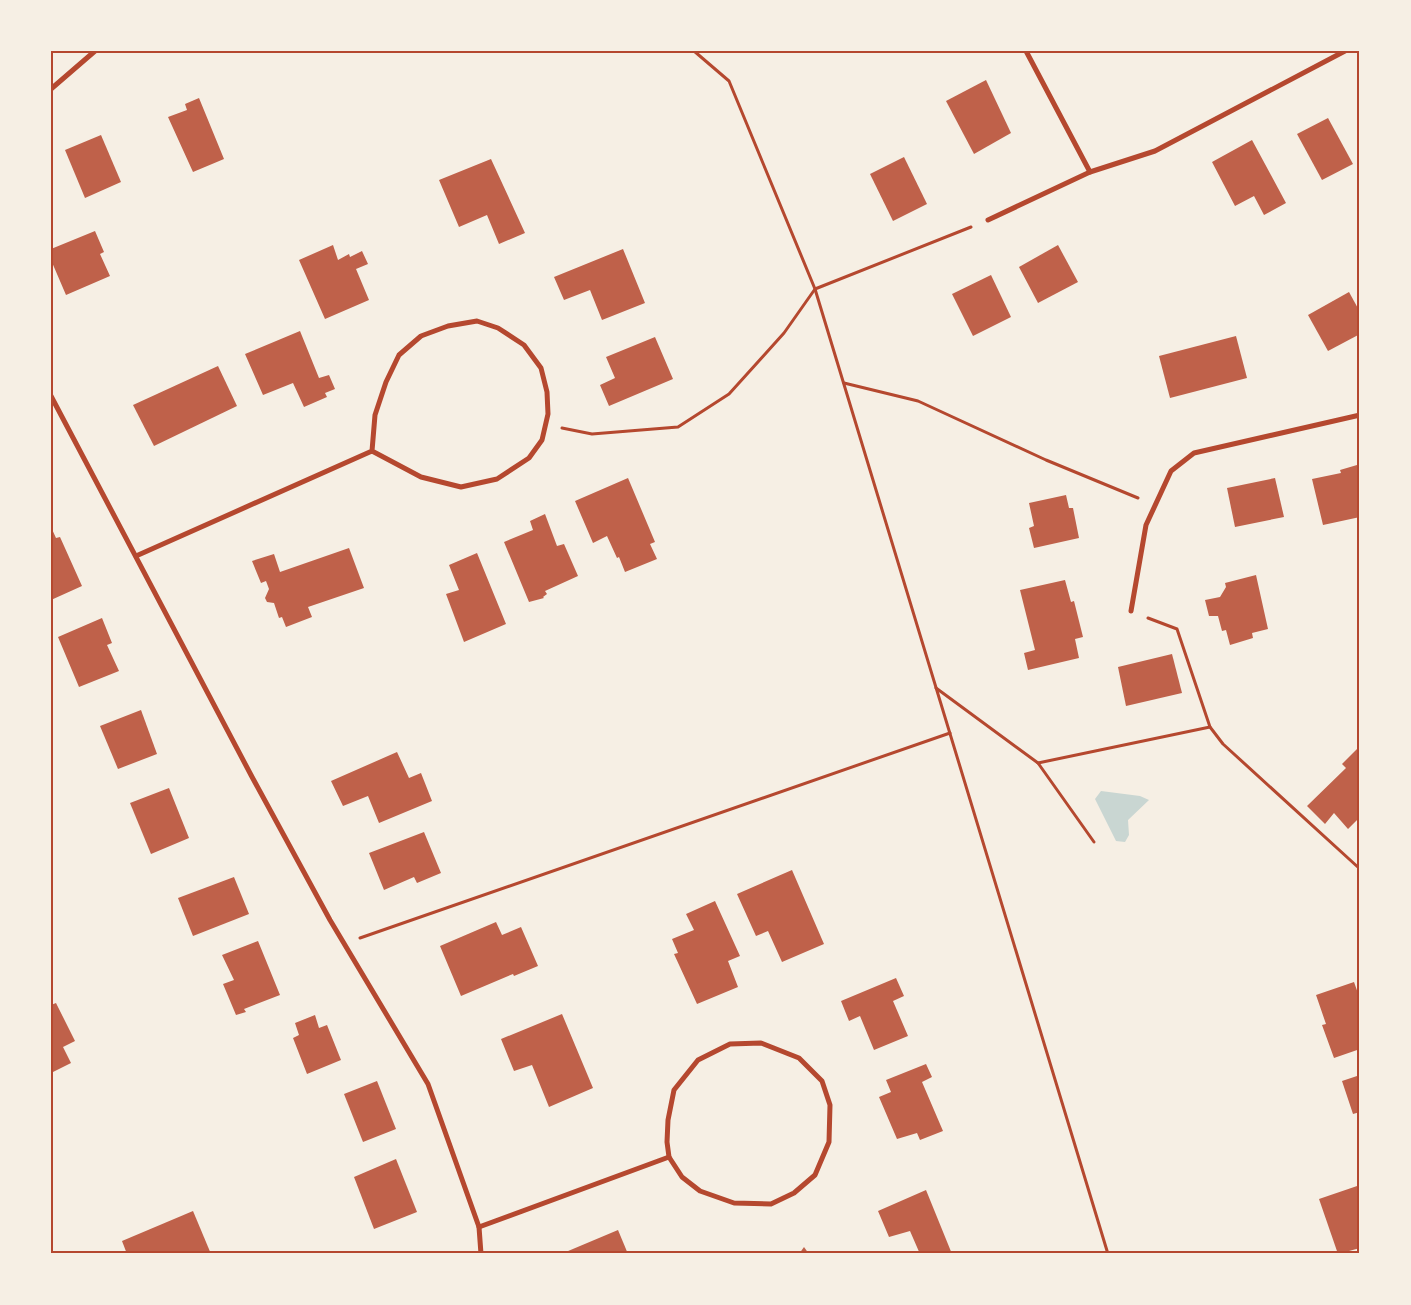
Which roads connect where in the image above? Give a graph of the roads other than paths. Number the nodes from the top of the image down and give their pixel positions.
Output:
1 (95, 51) edge
2 (1026, 51) edge
3 (1346, 51) edge
4 (51, 89) edge
5 (1090, 172) junction
6 (988, 220) road end
7 (51, 396) edge
8 (1360, 415) edge
9 (372, 450) junction
10 (136, 556) junction
11 (1132, 611) road end
12 (669, 1157) junction
13 (479, 1227) junction
14 (481, 1254) edge

1 - 4 street
2 - 5 street
3 - 5 street
5 - 6 street
7 - 10 street
8 - 11 street
9 - 9 street
9 - 10 street
10 - 13 street
12 - 12 street
12 - 13 street
13 - 14 street

